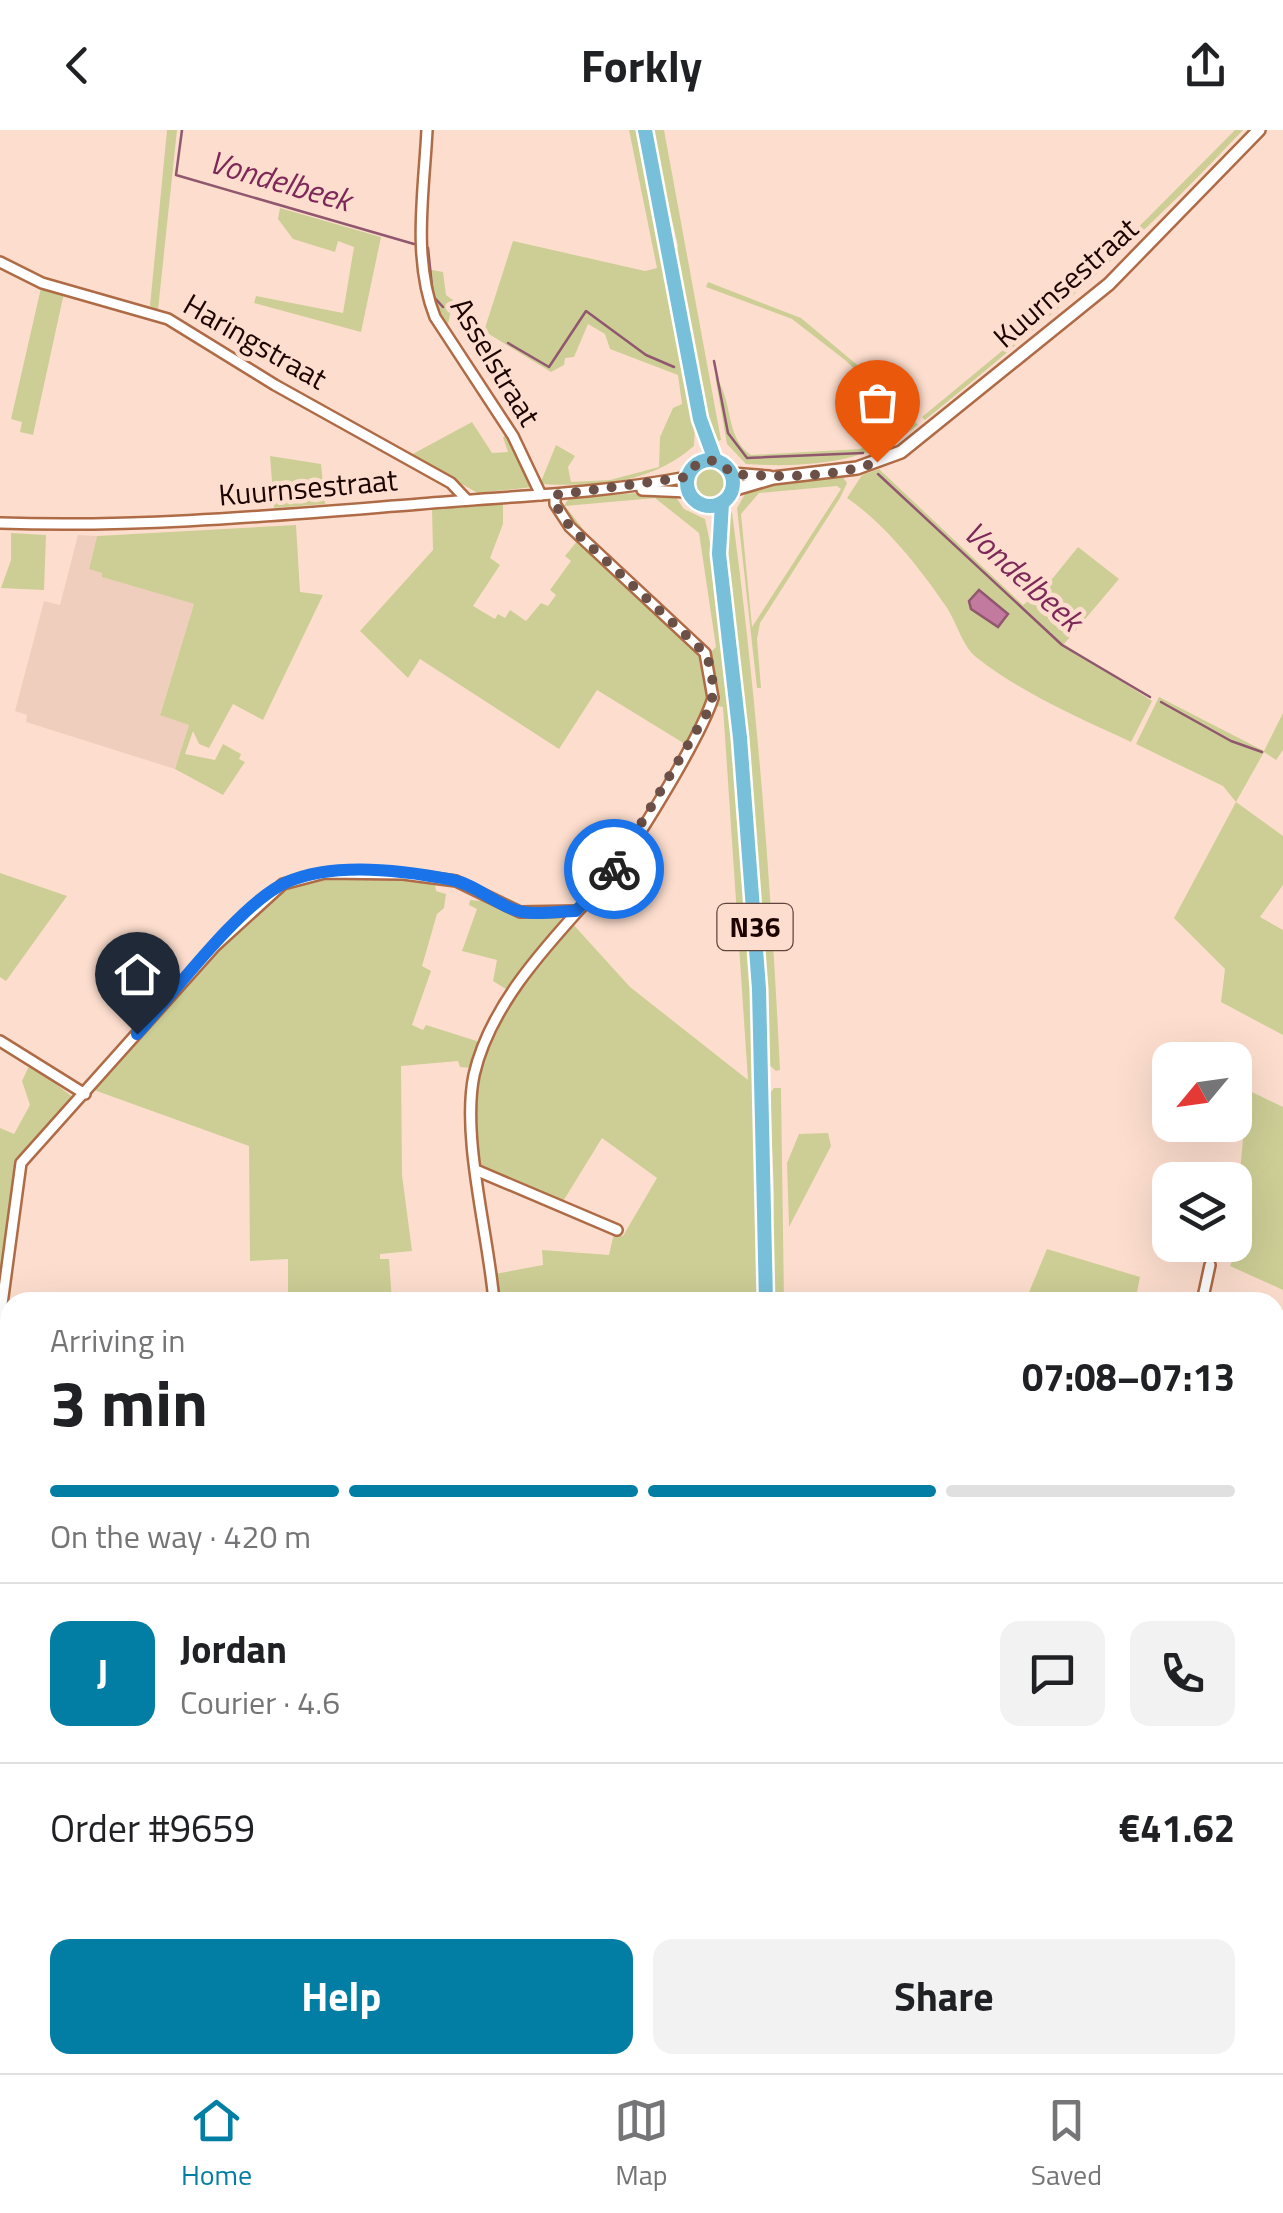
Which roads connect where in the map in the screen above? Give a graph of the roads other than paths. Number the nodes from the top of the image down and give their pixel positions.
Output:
1 (428, 130) edge
2 (646, 130) edge
3 (1259, 130) edge
4 (0, 262) edge
5 (700, 418) junction
6 (715, 460) junction
7 (698, 462) junction
8 (731, 474) junction
9 (774, 478) junction
10 (732, 490) junction
11 (691, 491) junction
12 (540, 495) junction
13 (555, 495) junction
14 (467, 500) junction
15 (722, 503) junction
16 (0, 523) edge
17 (719, 554) junction
18 (576, 911) junction
19 (0, 1041) edge
20 (86, 1094) junction
21 (478, 1171) junction
22 (617, 1230) dead end
23 (1210, 1265) dead end
24 (3, 1292) edge
25 (493, 1292) edge
26 (766, 1292) edge
27 (1204, 1292) edge

1 - 12 street, Asselstraat
2 - 5 main road
3 - 9 street, Kuurnsestraat
4 - 14 street, Haringstraat
5 - 6 main road
5 - 7 main road
6 - 7 main road
6 - 8 main road
7 - 11 main road
8 - 9 street, Kuurnsestraat
8 - 10 main road
9 - 10 street, Kuurnsestraat
10 - 15 main road
11 - 13 street, Kuurnsestraat
11 - 15 main road
11 - 17 main road, N36
12 - 13 street, Kuurnsestraat
12 - 14 street, Kuurnsestraat
13 - 18 street
14 - 16 street, Kuurnsestraat
15 - 17 main road, N36
17 - 26 main road, N36
18 - 20 street
18 - 21 street
19 - 20 street
20 - 24 street
21 - 22 street
21 - 25 street
23 - 27 street

